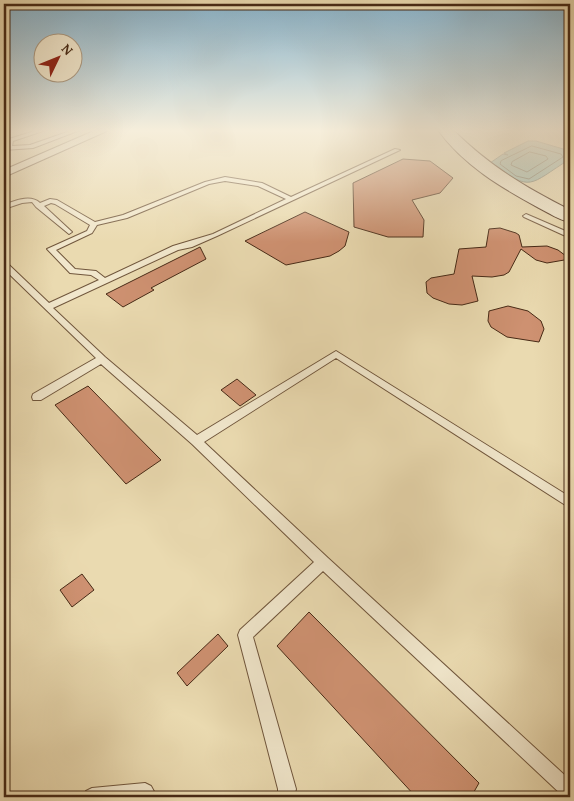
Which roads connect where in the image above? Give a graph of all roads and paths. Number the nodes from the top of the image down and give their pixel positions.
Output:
1 (19, 167) edge
2 (360, 167) edge
3 (485, 167) edge
4 (4, 174) edge
5 (292, 200) junction
6 (38, 206) junction
7 (4, 207) edge
8 (526, 216) dead end
9 (570, 217) edge
10 (94, 224) junction
11 (69, 232) dead end
12 (570, 236) edge
13 (4, 265) edge
14 (104, 280) junction
15 (48, 307) junction
16 (102, 359) junction
17 (36, 397) dead end
18 (196, 441) junction
19 (570, 504) edge
20 (323, 562) junction
21 (570, 791) edge
22 (92, 797) edge
23 (148, 797) edge
24 (286, 797) edge

1 - 4 street
2 - 5 lane
3 - 9 street
5 - 10 lane
5 - 14 lane
6 - 7 lane
6 - 10 lane
6 - 11 lane
8 - 12 lane
10 - 14 lane
13 - 15 lane
14 - 15 lane
15 - 16 lane
16 - 17 lane
16 - 18 lane
18 - 19 lane
18 - 20 lane
20 - 21 lane
20 - 24 lane
22 - 23 lane

